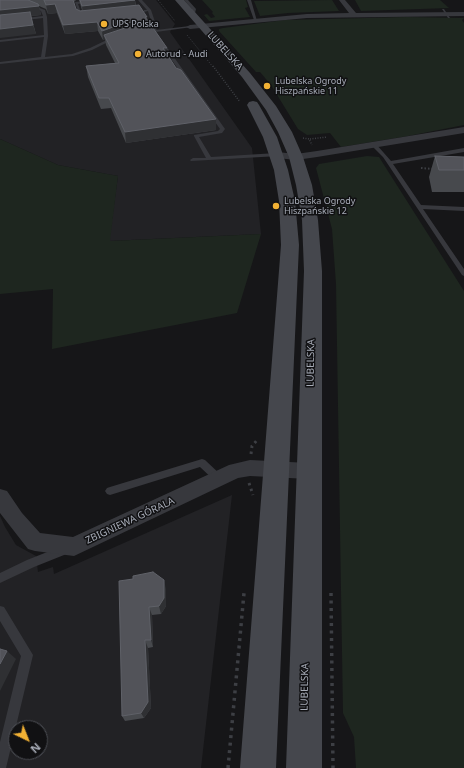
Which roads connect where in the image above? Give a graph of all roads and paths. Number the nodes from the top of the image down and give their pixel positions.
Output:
1 (16, 0) edge
2 (106, 0) edge
3 (140, 0) edge
4 (158, 0) edge
5 (186, 0) edge
6 (249, 0) edge
7 (342, 0) edge
8 (175, 3) edge
9 (149, 10) junction
10 (141, 11) edge
11 (464, 14) edge
12 (354, 15) junction
13 (89, 16) edge
14 (45, 17) junction
15 (256, 20) junction
16 (0, 22) edge
17 (177, 24) dead end
18 (193, 26) junction
19 (154, 32) junction
20 (141, 33) edge
21 (46, 36) junction
22 (118, 37) edge
23 (0, 41) edge
24 (206, 47) dead end
25 (43, 59) junction
26 (0, 63) edge
27 (242, 105) dead end
28 (464, 130) edge
29 (309, 139) dead end
30 (329, 140) joint
31 (374, 145) junction
32 (464, 150) edge
33 (288, 153) junction
34 (208, 159) junction
35 (193, 160) dead end
36 (390, 162) junction
37 (419, 168) dead end
38 (434, 169) edge
39 (419, 207) junction
40 (464, 209) edge
41 (460, 263) edge
42 (464, 274) edge
43 (277, 468) junction
44 (309, 471) junction
45 (219, 478) junction
46 (110, 491) dead end
47 (0, 497) edge
48 (74, 547) junction
49 (0, 578) edge
50 (0, 611) edge
51 (0, 768) edge
52 (258, 768) edge
53 (304, 768) edge

1 - 14 lane
2 - 13 lane
3 - 9 lane
4 - 17 path
5 - 18 lane
6 - 15 lane
7 - 12 street
8 - 18 main road, LUBELSKA
9 - 10 lane
9 - 19 lane
11 - 12 street
12 - 15 street
14 - 16 lane
14 - 21 lane
15 - 18 street
18 - 19 lane
18 - 24 main road, LUBELSKA
18 - 27 path
18 - 33 main road, LUBELSKA
19 - 20 lane
19 - 34 lane
21 - 23 lane
21 - 25 lane
22 - 25 lane
25 - 26 lane
28 - 31 street
29 - 30 path
30 - 33 street
31 - 33 street
31 - 36 lane
32 - 36 lane
33 - 34 lane
33 - 43 main road, LUBELSKA
33 - 44 main road, LUBELSKA
34 - 35 lane
36 - 39 lane
37 - 38 path
39 - 40 lane
39 - 41 lane
41 - 42 lane
43 - 44 street, ZBIGNIEWA GÓRALA
43 - 45 street, ZBIGNIEWA GÓRALA
43 - 52 main road, LUBELSKA
44 - 53 main road, LUBELSKA
45 - 46 lane
45 - 48 street, ZBIGNIEWA GÓRALA
47 - 48 street, ZBIGNIEWA GÓRALA
48 - 49 lane
50 - 51 lane

